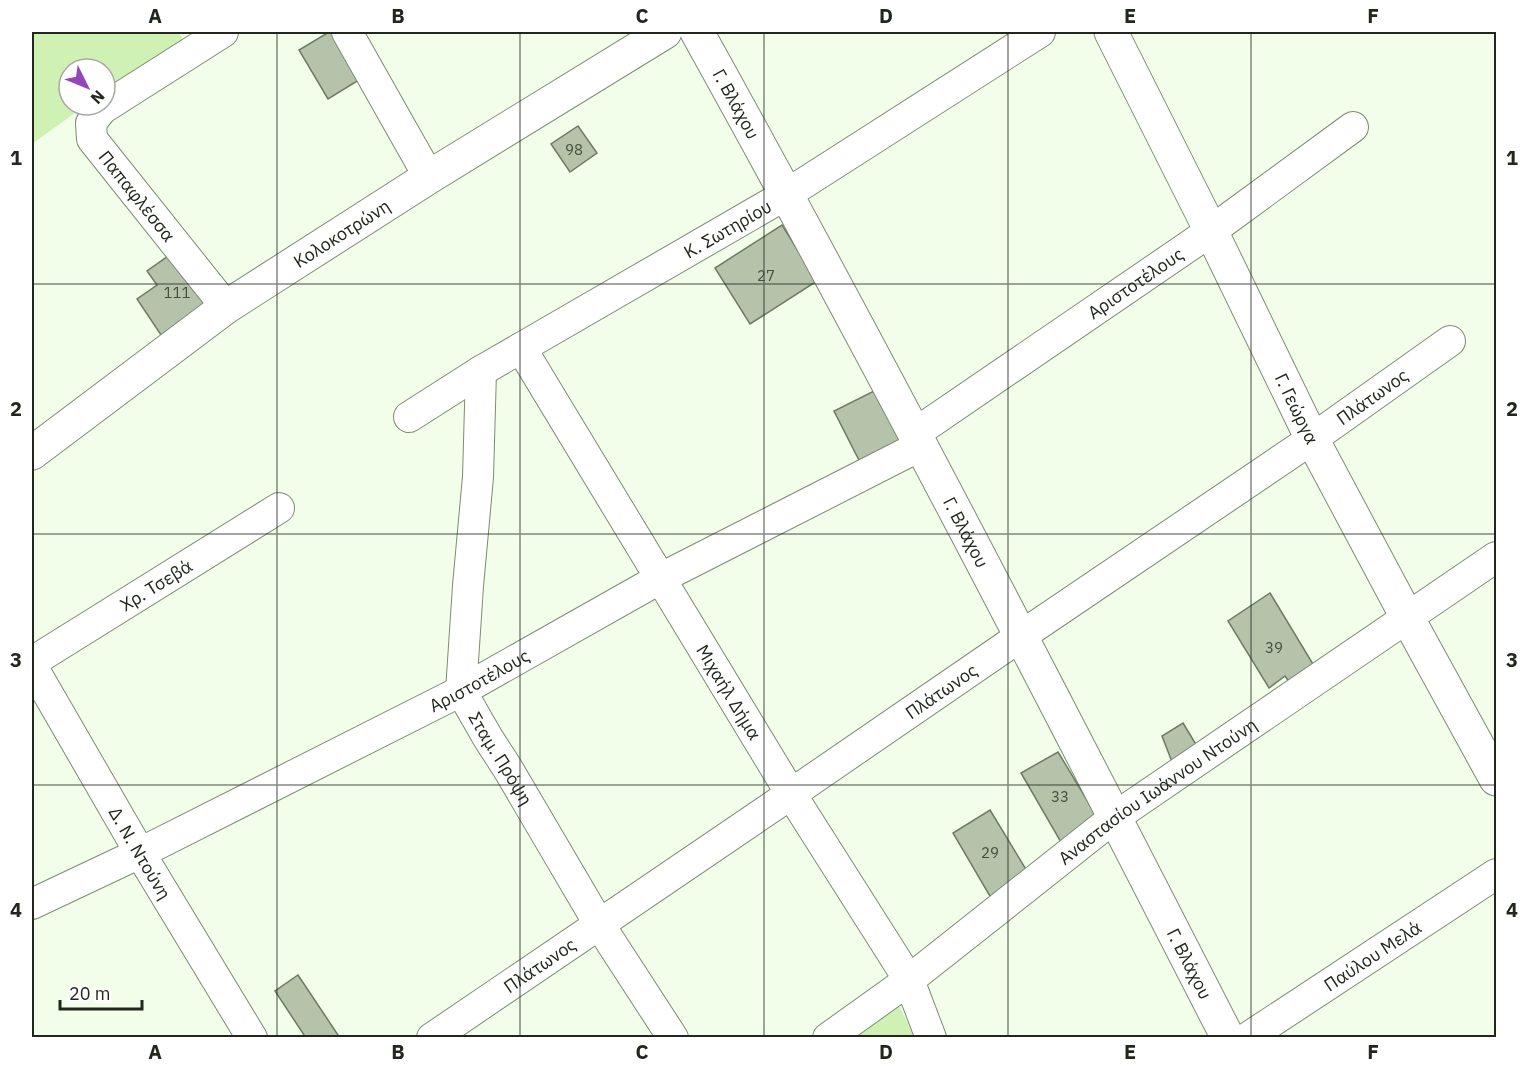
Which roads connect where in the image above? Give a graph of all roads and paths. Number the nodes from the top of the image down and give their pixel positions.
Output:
1 (223, 32) edge
2 (347, 32) edge
3 (665, 32) edge
4 (697, 32) edge
5 (1040, 32) edge
6 (1111, 32) edge
7 (1353, 127) dead end
8 (429, 177) junction
9 (787, 194) junction
10 (1211, 231) junction
11 (226, 308) junction
12 (1450, 341) dead end
13 (521, 348) junction
14 (482, 371) junction
15 (409, 417) dead end
16 (1312, 439) junction
17 (917, 440) junction
18 (32, 453) edge
19 (279, 508) dead end
20 (1497, 557) edge
21 (661, 578) junction
22 (1407, 617) junction
23 (1021, 636) junction
24 (32, 664) edge
25 (461, 691) junction
26 (1497, 778) edge
27 (791, 794) junction
28 (1115, 817) junction
29 (140, 853) junction
30 (1497, 874) edge
31 (32, 904) edge
32 (599, 924) junction
33 (909, 980) junction
34 (252, 1038) edge
35 (432, 1038) edge
36 (673, 1038) edge
37 (828, 1038) edge
38 (931, 1038) edge
39 (1228, 1038) edge
40 (1247, 1038) edge

1 - 11 street, Παπαφλέσσα
2 - 8 street
3 - 8 street, Κολοκοτρώνη
4 - 9 street, Γ. Βλάχου
5 - 9 street, Κ. Σωτηρίου
6 - 10 street, Γ. Γεώργα
7 - 10 street, Αριστοτέλους
8 - 11 street, Κολοκοτρώνη
9 - 13 street, Κ. Σωτηρίου
9 - 17 street, Γ. Βλάχου
10 - 16 street, Γ. Γεώργα
10 - 17 street, Αριστοτέλους
11 - 18 street, Κολοκοτρώνη
12 - 16 street, Πλάτωνος
13 - 14 street, Κ. Σωτηρίου
13 - 21 street, Μιχαήλ Δήμα
14 - 15 street, Κ. Σωτηρίου
14 - 25 street, Σταμ. Πρόψη
16 - 22 street, Γ. Γεώργα
16 - 23 street, Πλάτωνος
17 - 21 street, Αριστοτέλους
17 - 23 street, Γ. Βλάχου
19 - 24 street, Χρ. Τσεβά
20 - 22 street, Αναστασίου Ιωάννου Ντούνη
21 - 25 street, Αριστοτέλους
21 - 27 street, Μιχαήλ Δήμα
22 - 26 street, Γ. Γεώργα
22 - 28 street, Αναστασίου Ιωάννου Ντούνη
23 - 27 street, Πλάτωνος
23 - 28 street, Γ. Βλάχου
24 - 29 street, Δ. Ν. Ντούνη
25 - 29 street, Αριστοτέλους
25 - 32 street, Σταμ. Πρόψη
27 - 32 street, Πλάτωνος
27 - 33 street, Μιχαήλ Δήμα
28 - 33 street, Αναστασίου Ιωάννου Ντούνη
28 - 39 street, Γ. Βλάχου
29 - 31 street, Αριστοτέλους
29 - 34 street, Δ. Ν. Ντούνη
30 - 40 street, Παύλου Μελά
32 - 35 street, Πλάτωνος
32 - 36 street, Σταμ. Πρόψη
33 - 37 street, Αναστασίου Ιωάννου Ντούνη
33 - 38 street, Μιχαήλ Δήμα

